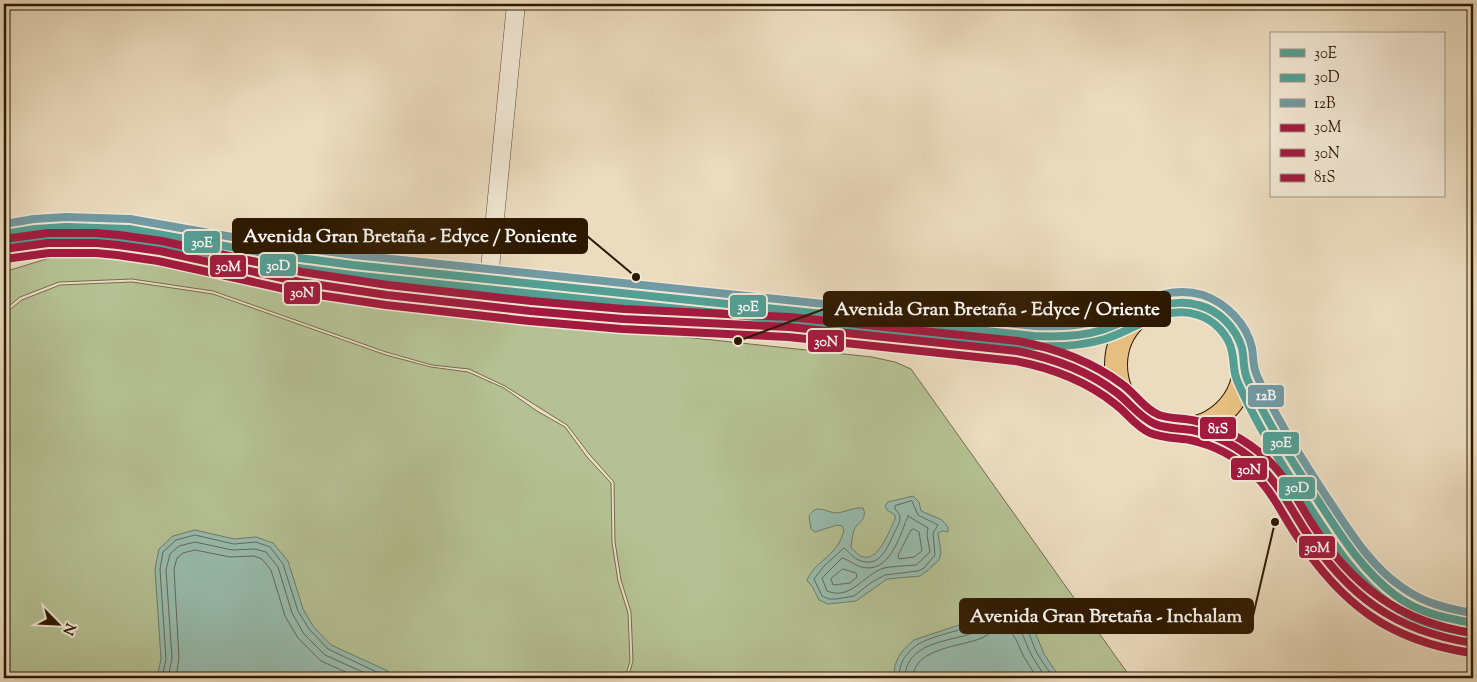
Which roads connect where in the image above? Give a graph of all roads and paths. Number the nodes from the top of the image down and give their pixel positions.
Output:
1 (516, 4) edge
2 (4, 234) edge
3 (4, 250) edge
4 (489, 279) junction
5 (530, 311) junction
6 (1142, 314) junction
7 (1243, 368) junction
8 (1126, 399) junction
9 (1184, 429) junction
10 (1473, 623) edge
11 (1473, 643) edge

1 - 4 street
2 - 4 main road
3 - 5 main road
4 - 5 main road
4 - 6 main road
5 - 8 main road
6 - 7 main road
6 - 8 main road
7 - 9 main road
7 - 10 main road
8 - 9 main road
9 - 11 main road

